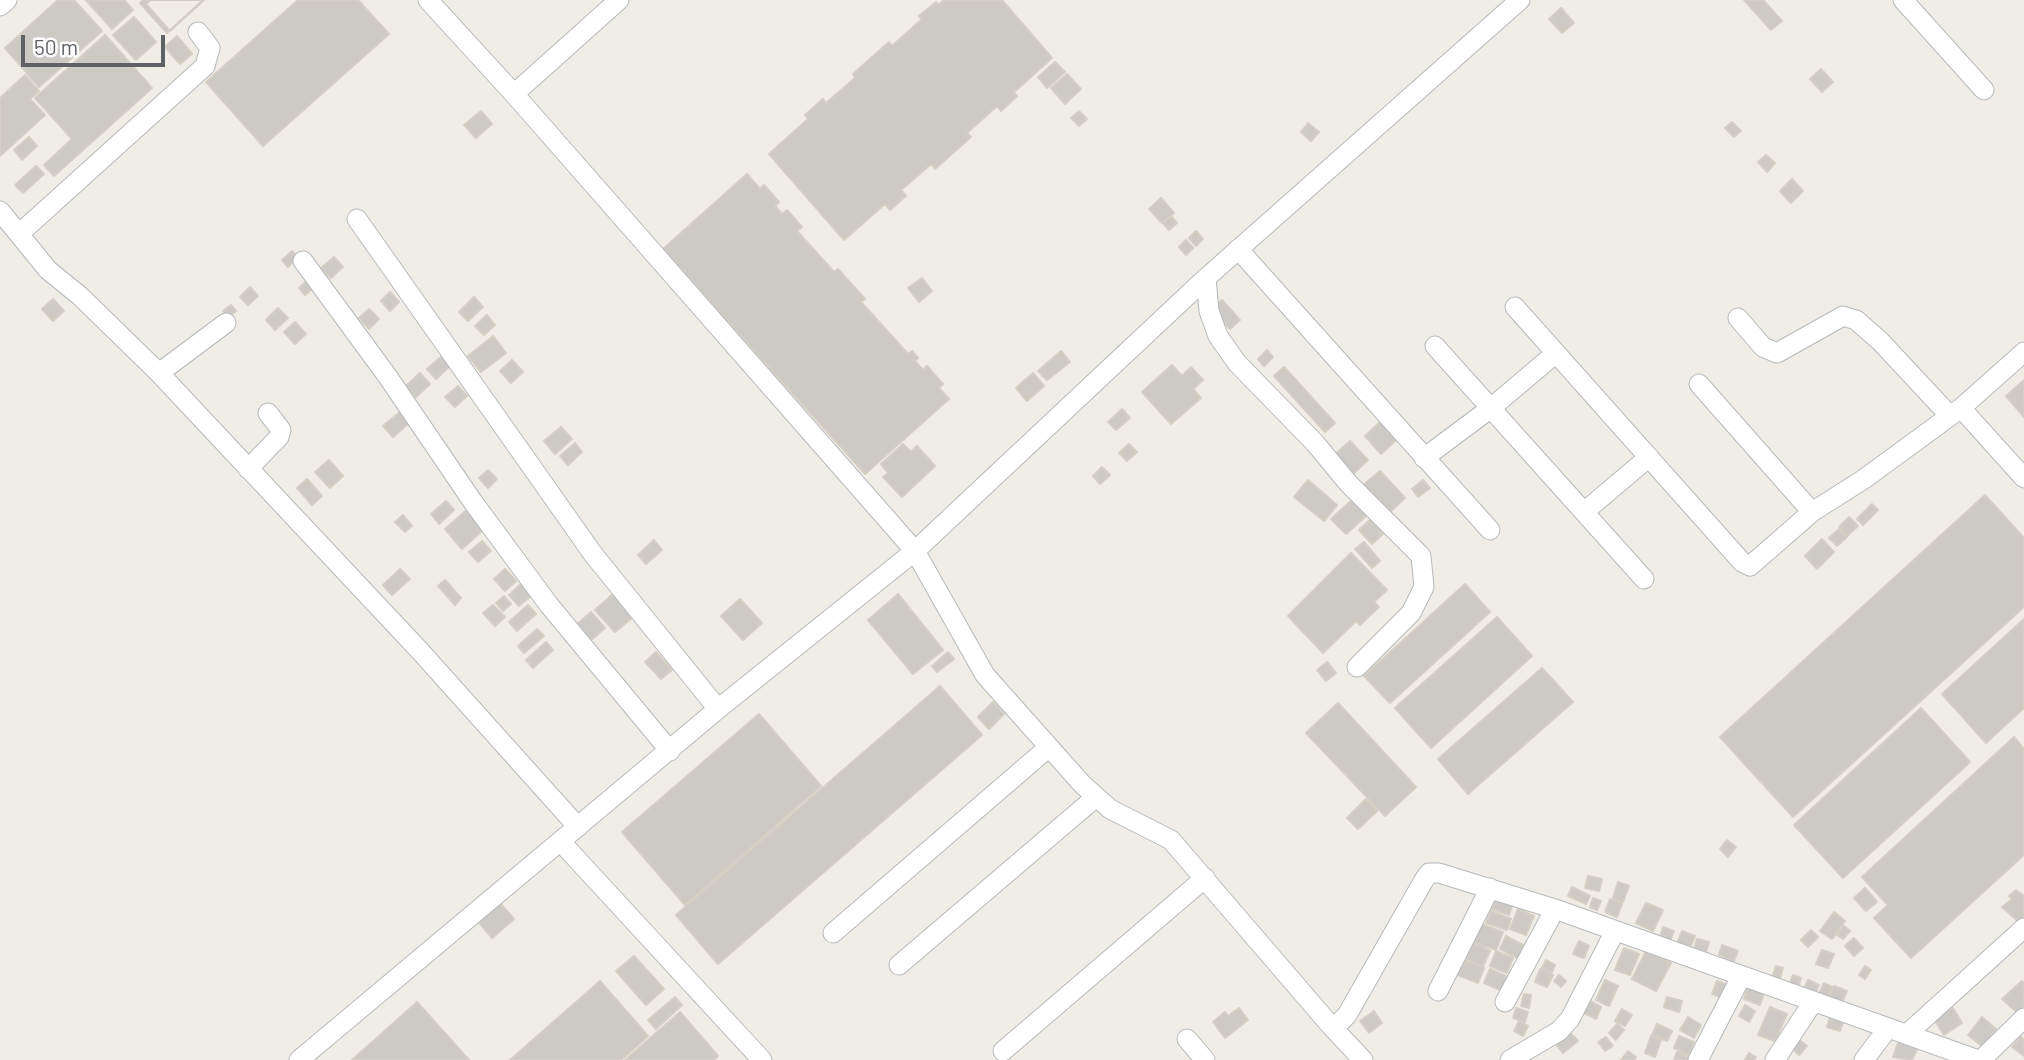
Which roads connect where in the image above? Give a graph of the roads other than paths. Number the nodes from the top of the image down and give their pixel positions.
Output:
1 (7, 0) edge
2 (428, 0) edge
3 (619, 0) edge
4 (1520, 0) edge
5 (1903, 0) edge
6 (0, 6) edge
7 (198, 32) dead end
8 (1984, 90) dead end
9 (514, 94) junction
10 (0, 211) edge
11 (357, 219) dead end
12 (19, 234) junction
13 (1238, 250) junction
14 (303, 261) dead end
15 (1206, 278) junction
16 (1515, 307) dead end
17 (1738, 318) dead end
18 (226, 323) dead end
19 (1435, 346) dead end
20 (2024, 352) edge
21 (1556, 354) junction
22 (159, 373) junction
23 (1699, 384) dead end
24 (1491, 408) junction
25 (1955, 412) junction
26 (268, 413) dead end
27 (1649, 457) junction
28 (1424, 458) junction
29 (248, 468) junction
30 (2024, 478) edge
31 (1584, 512) junction
32 (1812, 512) junction
33 (1490, 530) dead end
34 (915, 551) junction
35 (1644, 579) dead end
36 (1357, 667) dead end
37 (718, 709) junction
38 (1049, 747) junction
39 (670, 751) junction
40 (1096, 797) junction
41 (578, 827) junction
42 (561, 842) junction
43 (1205, 878) junction
44 (1490, 888) junction
45 (1555, 909) junction
46 (2024, 928) edge
47 (1615, 931) junction
48 (833, 933) dead end
49 (899, 965) dead end
50 (1741, 977) junction
51 (1438, 991) dead end
52 (1505, 1002) dead end
53 (1813, 1002) junction
54 (2024, 1018) edge
55 (1331, 1026) junction
56 (1898, 1031) junction
57 (1187, 1039) dead end
58 (1003, 1051) dead end
59 (1969, 1058) edge
60 (299, 1060) edge
61 (762, 1060) edge
62 (1205, 1060) edge
63 (1363, 1060) edge
64 (1510, 1060) edge
65 (1698, 1060) edge
66 (1775, 1060) edge
67 (1864, 1060) edge

1 - 6 street
2 - 9 street
3 - 9 street
4 - 13 street
5 - 8 street
7 - 12 street
9 - 34 street
10 - 12 street
11 - 37 street
12 - 22 street
13 - 15 street
13 - 28 street
14 - 39 street
15 - 34 street
15 - 36 street
16 - 21 street
17 - 25 street
18 - 22 street
19 - 24 street
20 - 25 street
21 - 24 street
21 - 27 street
22 - 29 street
23 - 32 street
24 - 28 street
24 - 31 street
25 - 30 street
25 - 32 street
26 - 29 street
27 - 31 street
27 - 32 street
28 - 33 street
29 - 41 street
31 - 35 street
34 - 37 street
34 - 38 street
37 - 39 street
38 - 40 street
38 - 48 street
39 - 41 street
40 - 43 street
40 - 49 street
41 - 42 street
42 - 60 street
42 - 61 street
43 - 55 street
43 - 58 street
44 - 45 street
44 - 51 street
44 - 55 street
45 - 47 street
45 - 52 street
46 - 56 street
47 - 50 street
47 - 64 street
50 - 53 street
50 - 65 street
53 - 56 street
53 - 66 street
54 - 59 street
55 - 63 street
56 - 59 street
56 - 67 street
57 - 62 street

